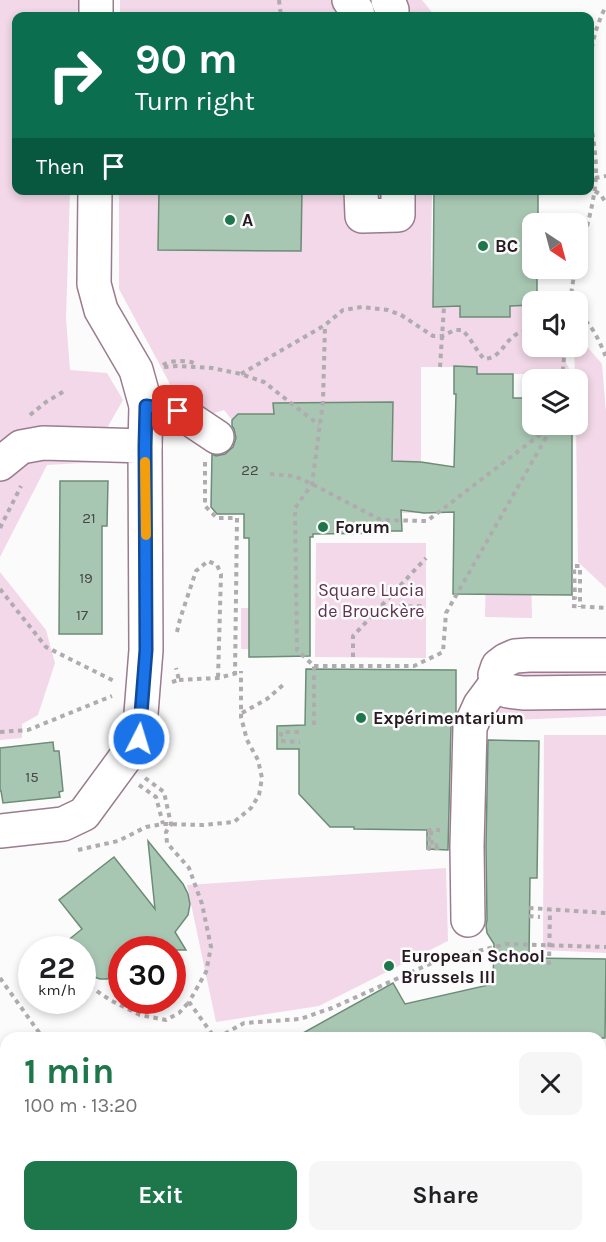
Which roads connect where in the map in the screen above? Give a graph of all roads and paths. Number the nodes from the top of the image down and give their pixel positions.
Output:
1 (606, 6) edge
2 (594, 34) edge
3 (594, 139) edge
4 (606, 176) edge
5 (596, 178) junction
6 (594, 191) joint
7 (95, 195) edge
8 (361, 195) edge
9 (398, 195) edge
10 (593, 195) edge
11 (606, 203) edge
12 (588, 217) edge
13 (444, 306) dead end
14 (588, 323) edge
15 (325, 325) junction
16 (522, 332) edge
17 (442, 336) junction
18 (606, 357) edge
19 (163, 367) dead end
20 (440, 367) dead end
21 (241, 374) junction
22 (66, 390) dead end
23 (146, 406) junction
24 (27, 417) dead end
25 (320, 425) junction
26 (211, 433) joint
27 (541, 435) edge
28 (548, 435) edge
29 (145, 446) junction
30 (0, 464) edge
31 (270, 474) dead end
32 (312, 484) junction
33 (426, 558) dead end
34 (0, 589) edge
35 (572, 598) dead end
36 (426, 606) dead end
37 (572, 606) dead end
38 (580, 607) junction
39 (380, 608) junction
40 (606, 608) edge
41 (606, 655) edge
42 (353, 657) dead end
43 (314, 666) junction
44 (235, 674) junction
45 (179, 680) dead end
46 (496, 682) junction
47 (120, 684) dead end
48 (283, 685) dead end
49 (606, 692) edge
50 (241, 714) junction
51 (314, 725) dead end
52 (299, 732) dead end
53 (300, 742) dead end
54 (119, 765) junction
55 (163, 824) dead end
56 (171, 824) junction
57 (0, 831) edge
58 (432, 831) dead end
59 (446, 847) dead end
60 (529, 908) dead end
61 (550, 910) junction
62 (606, 913) edge
63 (529, 916) dead end
64 (540, 917) dead end
65 (468, 920) dead end
66 (606, 947) edge
67 (549, 965) dead end
68 (0, 978) edge
69 (96, 990) edge
70 (189, 1002) junction
71 (39, 1032) edge
72 (212, 1032) edge
73 (227, 1032) edge

1 - 2 path
3 - 5 path
4 - 5 path
5 - 6 path
6 - 11 path
7 - 23 street
8 - 9 street
10 - 12 path
13 - 17 path
14 - 18 path
15 - 17 path
15 - 21 path
15 - 25 path
16 - 17 path
17 - 20 path
19 - 21 path
21 - 25 path
22 - 24 path
23 - 26 street
23 - 29 street
25 - 32 path
26 - 44 path
27 - 32 path
28 - 43 path
29 - 30 street
29 - 54 street
31 - 32 path
32 - 43 path
33 - 39 path
34 - 47 path
35 - 38 path
36 - 39 path
37 - 38 path
38 - 40 path
39 - 42 path
41 - 46 street
43 - 51 path
44 - 45 path
44 - 50 path
46 - 49 street
46 - 65 street
48 - 50 path
50 - 56 path
52 - 53 path
54 - 55 path
54 - 56 path
54 - 57 street
56 - 70 path
58 - 59 path
60 - 61 path
61 - 62 path
61 - 67 path, bridge
63 - 64 path
66 - 73 path
68 - 71 path
69 - 70 path
70 - 72 path

